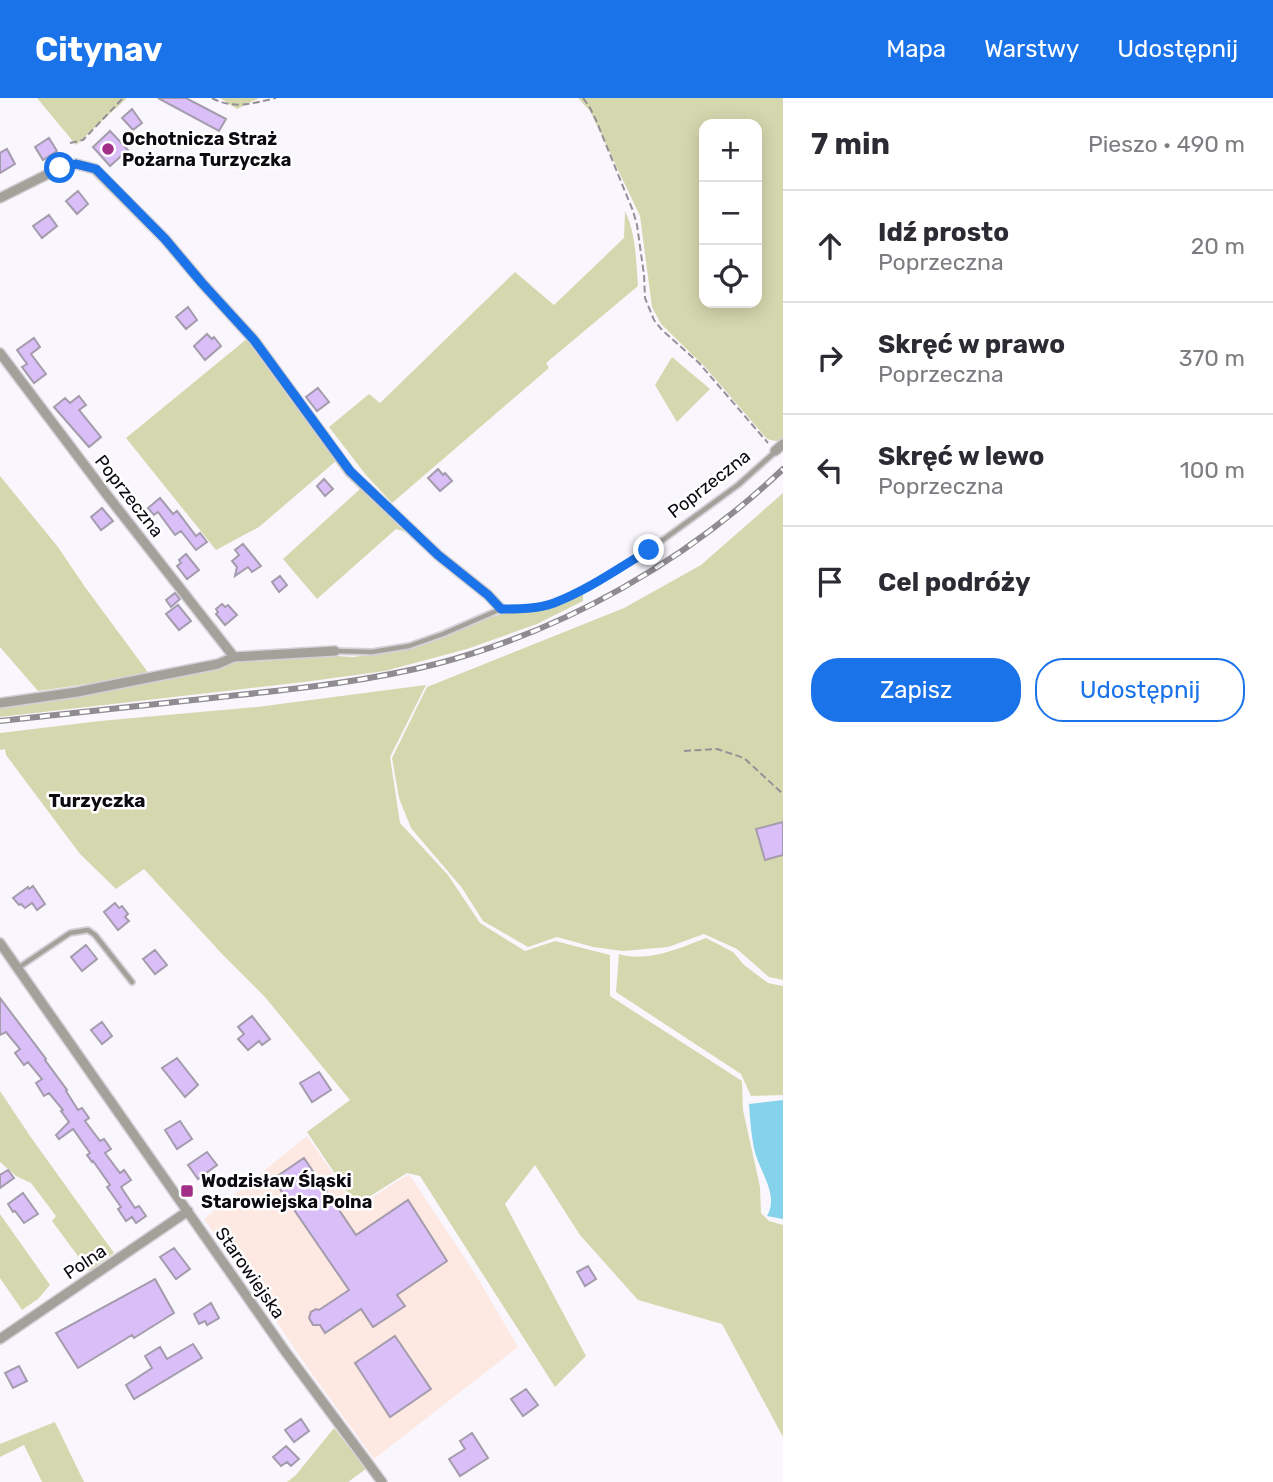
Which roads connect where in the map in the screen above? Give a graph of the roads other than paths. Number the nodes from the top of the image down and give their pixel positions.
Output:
1 (0, 198) edge
2 (0, 353) edge
3 (783, 444) edge
4 (775, 452) joint
5 (501, 609) junction
6 (335, 652) joint
7 (234, 657) junction
8 (0, 703) edge
9 (0, 943) edge
10 (17, 968) junction
11 (132, 982) dead end
12 (188, 1212) junction
13 (0, 1339) edge
14 (382, 1482) edge

1 - 5 street
2 - 7 street, Poprzeczna
3 - 4 street, Poprzeczna
4 - 5 lane, Poprzeczna
5 - 6 lane, Poprzeczna
6 - 7 street, Poprzeczna
7 - 8 street, Poprzeczna
9 - 10 street, Starowiejska
10 - 11 lane
10 - 12 street, Starowiejska
12 - 13 street, Polna
12 - 14 street, Starowiejska

